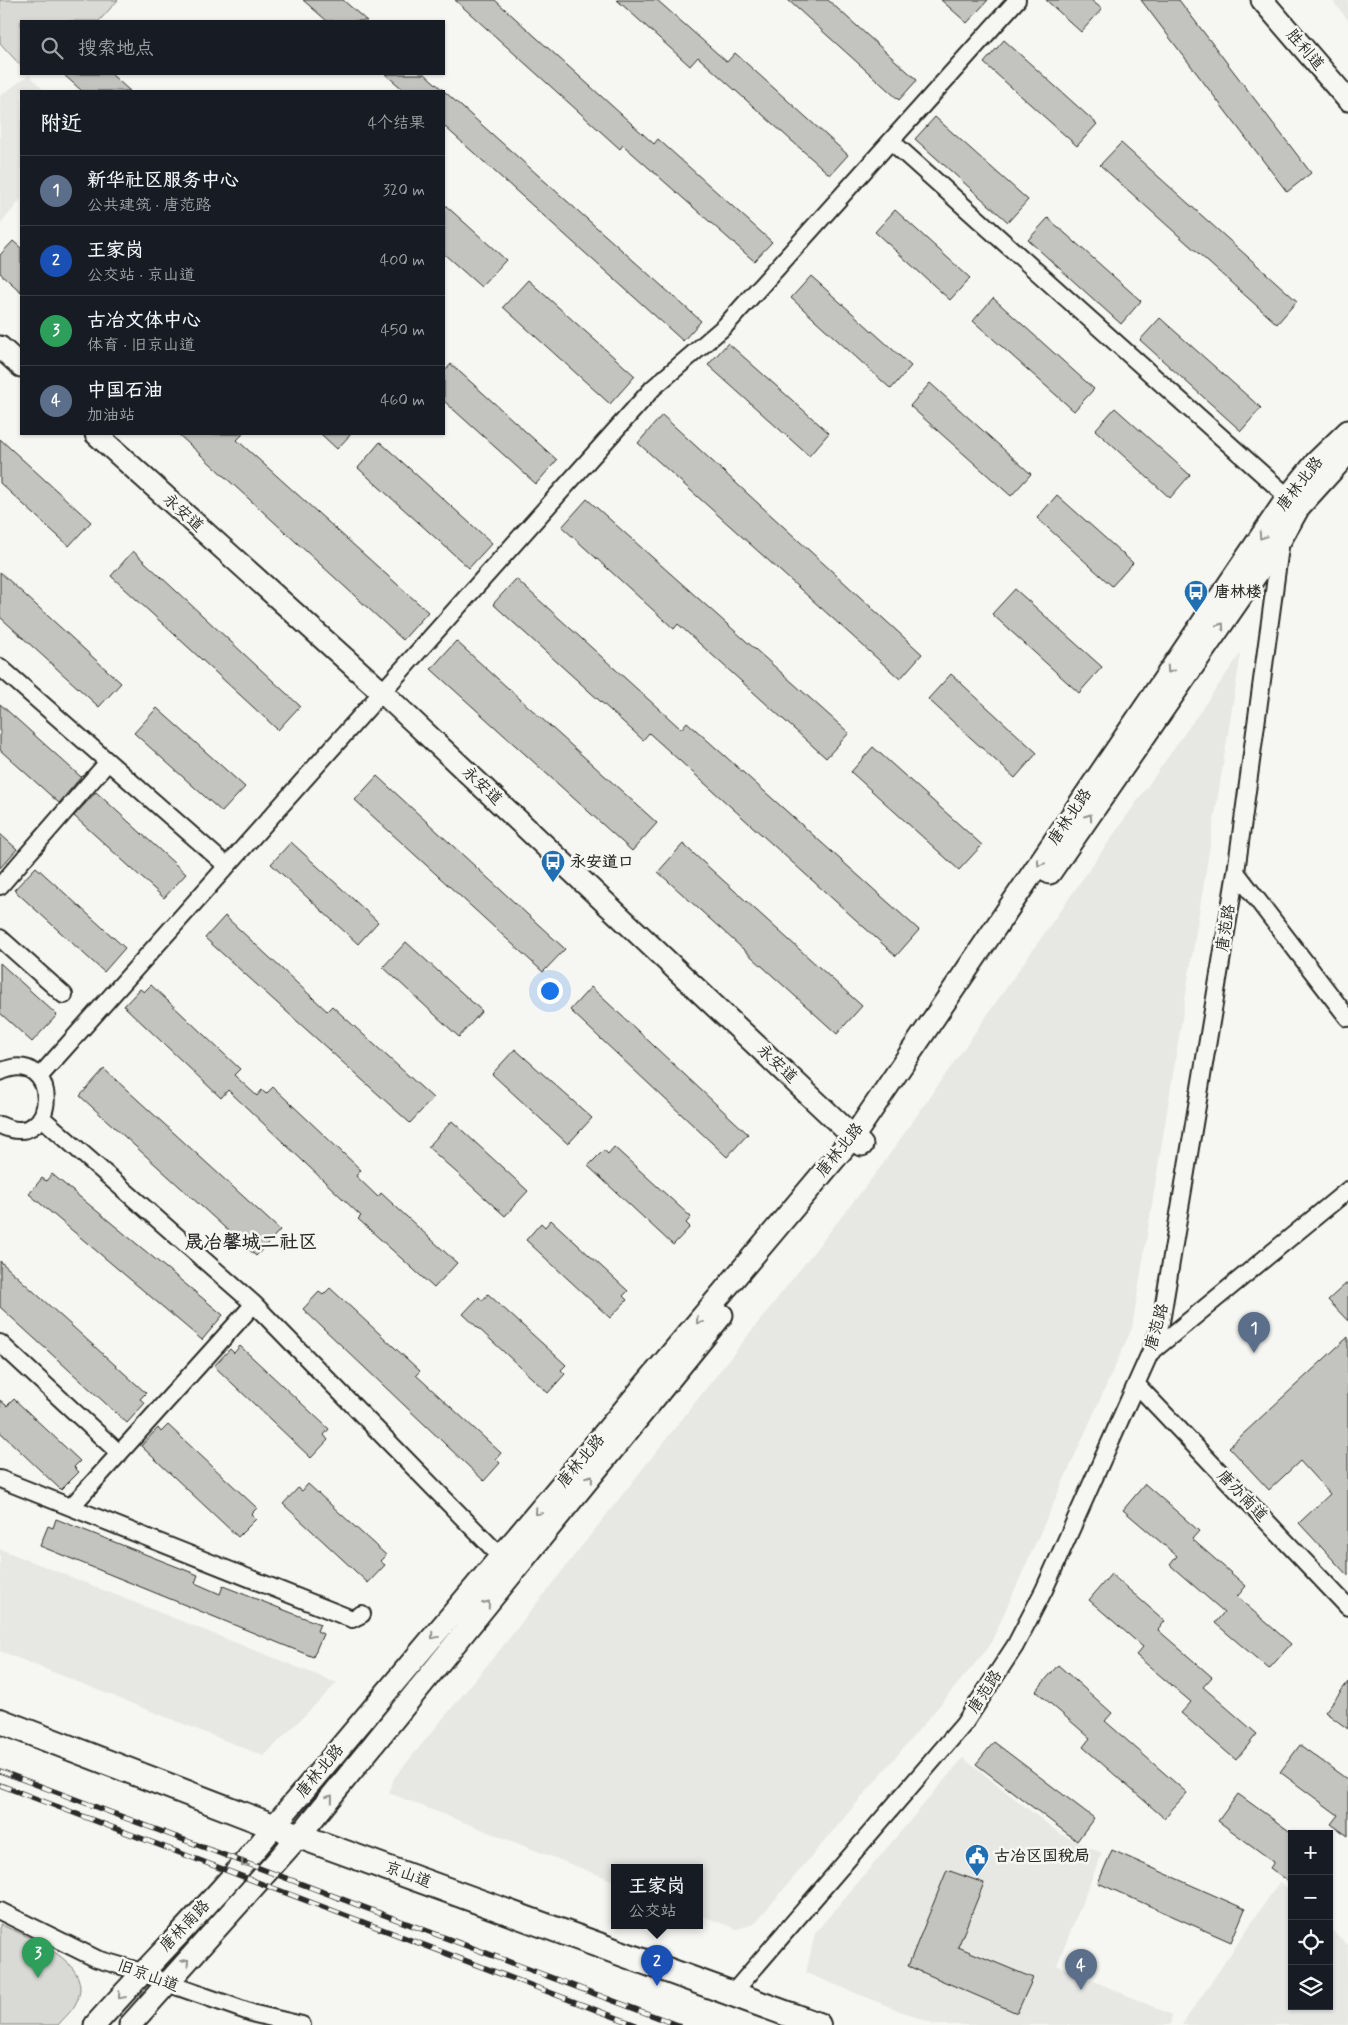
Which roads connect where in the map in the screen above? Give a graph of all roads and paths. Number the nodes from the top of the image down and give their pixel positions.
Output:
1 (1017, 0) edge
2 (1262, 0) edge
3 (1348, 100) edge
4 (891, 141) junction
5 (0, 347) edge
6 (20, 365) edge
7 (1348, 431) edge
8 (97, 435) edge
9 (1348, 453) edge
10 (1293, 503) junction
11 (1281, 539) junction
12 (0, 667) edge
13 (382, 692) junction
14 (108, 762) junction
15 (226, 866) junction
16 (1236, 872) junction
17 (0, 886) edge
18 (0, 938) edge
19 (64, 995) dead end
20 (1348, 1018) edge
21 (3, 1067) edge
22 (39, 1077) junction
23 (41, 1117) junction
24 (0, 1125) edge
25 (858, 1140) junction
26 (1348, 1190) edge
27 (254, 1304) junction
28 (0, 1343) edge
29 (1150, 1353) junction
30 (1137, 1385) junction
31 (120, 1454) junction
32 (0, 1479) edge
33 (71, 1507) junction
34 (508, 1564) junction
35 (1348, 1607) edge
36 (362, 1614) dead end
37 (0, 1720) edge
38 (274, 1826) junction
39 (299, 1836) junction
40 (0, 1911) edge
41 (142, 1972) junction
42 (167, 1983) junction
43 (732, 1994) junction
44 (95, 2025) edge
45 (130, 2025) edge
46 (302, 2025) edge
47 (818, 2025) edge

1 - 4 street
2 - 3 main road, 胜利道
4 - 10 street
4 - 13 street
5 - 6 main road
7 - 10 main road, 唐林北路
8 - 13 main road, 永安道
9 - 10 main road, 唐林北路
10 - 11 main road, 唐林北路
10 -> 25 main road, 唐林北路
11 - 16 street, 唐范路
25 -> 11 main road, 唐林北路
12 - 14 street
13 - 15 street
13 - 25 main road, 永安道
14 - 15 street
14 - 17 street
15 - 22 street
16 - 20 street
16 - 29 street, 唐范路
18 - 19 street
21 - 22 street
22 - 23 street
23 - 24 street
23 - 27 street
25 - 34 main road, 唐林北路
26 - 29 street
27 - 31 street
27 - 34 street
28 - 31 street
29 - 30 street, 唐范路
30 - 35 street, 唐办南道
30 - 43 street, 唐范路
31 - 33 street
32 - 33 street
33 - 36 street
34 -> 38 main road, 唐林北路
39 -> 34 main road, 唐林北路
37 - 38 highway, 京山道
38 - 39 highway, 京山道
38 -> 41 main road, 唐林南路
42 -> 39 main road, 唐林南路
39 - 43 highway, 京山道
40 - 41 street, 旧京山道
41 - 42 street, 旧京山道
41 -> 44 main road, 唐林南路
42 - 45 main road, 唐林南路
42 - 46 street, 旧京山道
43 - 47 highway, 京山道

